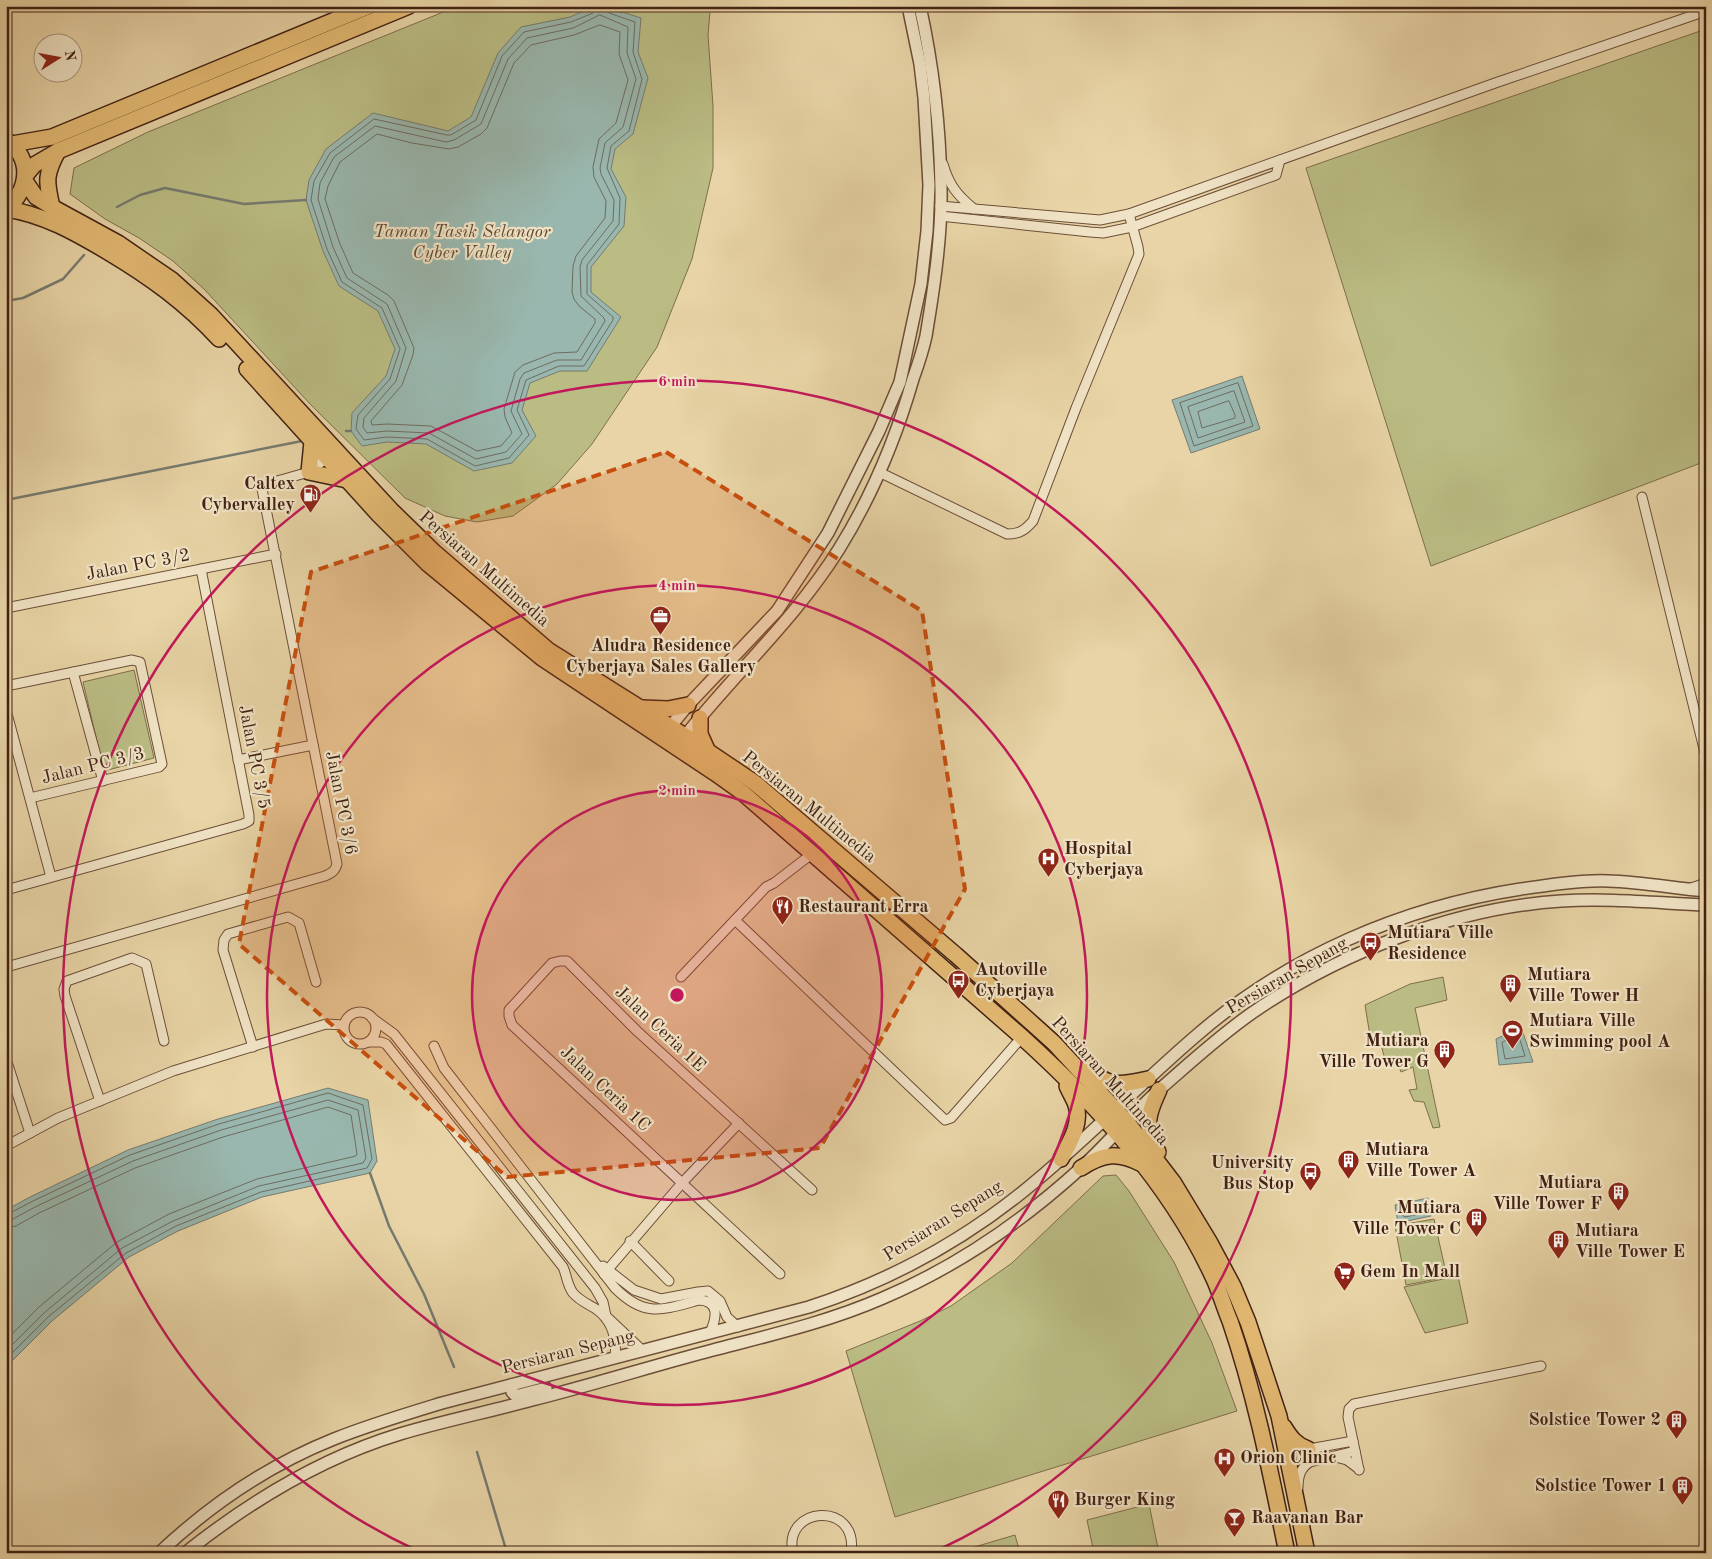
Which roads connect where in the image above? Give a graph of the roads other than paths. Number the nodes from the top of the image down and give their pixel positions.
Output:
1 (369, 6) edge
2 (409, 6) edge
3 (908, 6) edge
4 (920, 6) edge
5 (1706, 11) edge
6 (9, 142) edge
7 (938, 147) junction
8 (58, 151) junction
9 (1280, 160) junction
10 (25, 179) junction
11 (52, 207) junction
12 (6, 209) edge
13 (974, 209) junction
14 (940, 211) junction
15 (1129, 214) junction
16 (1132, 227) junction
17 (312, 442) junction
18 (331, 454) junction
19 (310, 472) junction
20 (879, 472) junction
21 (347, 480) junction
22 (1642, 497) dead end
23 (276, 554) junction
24 (201, 569) junction
25 (6, 608) edge
26 (74, 672) junction
27 (6, 686) edge
28 (688, 705) junction
29 (640, 708) junction
30 (6, 710) edge
31 (700, 718) junction
32 (670, 727) junction
33 (685, 736) junction
34 (314, 745) junction
35 (708, 752) junction
36 (1706, 757) edge
37 (238, 760) junction
38 (103, 781) junction
39 (30, 798) junction
40 (813, 853) junction
41 (51, 877) junction
42 (1706, 883) edge
43 (1689, 889) junction
44 (6, 890) edge
45 (1706, 891) edge
46 (1706, 905) edge
47 (734, 920) junction
48 (560, 961) joint
49 (6, 966) edge
50 (681, 978) dead end
51 (316, 982) dead end
52 (372, 1018) junction
53 (344, 1025) junction
54 (1022, 1037) junction
55 (164, 1041) dead end
56 (369, 1042) junction
57 (1054, 1043) junction
58 (434, 1046) dead end
59 (253, 1047) junction
60 (6, 1059) edge
61 (1063, 1074) junction
62 (1153, 1085) junction
63 (100, 1101) junction
64 (1111, 1115) junction
65 (738, 1123) junction
66 (1122, 1128) junction
67 (30, 1133) junction
68 (6, 1146) edge
69 (1061, 1159) junction
70 (1144, 1165) junction
71 (1081, 1168) junction
72 (1173, 1182) junction
73 (682, 1183) junction
74 (812, 1190) dead end
75 (630, 1241) junction
76 (606, 1272) junction
77 (780, 1274) dead end
78 (670, 1281) dead end
79 (606, 1316) junction
80 (738, 1326) junction
81 (710, 1333) junction
82 (643, 1351) junction
83 (615, 1358) junction
84 (1541, 1366) dead end
85 (646, 1368) junction
86 (511, 1385) junction
87 (1279, 1416) junction
88 (1349, 1423) junction
89 (1353, 1441) junction
90 (1328, 1446) junction
91 (1308, 1450) junction
92 (1355, 1451) junction
93 (1288, 1454) junction
94 (1327, 1458) junction
95 (1298, 1507) junction
96 (1279, 1514) junction
97 (159, 1553) edge
98 (185, 1553) edge
99 (793, 1553) edge
100 (851, 1553) edge
101 (1287, 1553) edge
102 (1307, 1553) edge

1 - 6 main road
2 - 8 main road
3 - 28 street
4 - 7 street
5 - 9 street
6 - 10 main road
7 - 13 street
7 - 14 street
8 - 10 main road
8 - 11 main road
9 - 15 street
9 - 16 street
10 - 11 main road, Persiaran Multimedia
10 - 12 main road
11 - 18 main road, Persiaran Multimedia
12 - 17 main road, Persiaran Multimedia
13 - 14 street
13 - 15 street
14 - 16 street
14 - 20 street
15 - 16 street
16 - 20 street
17 - 18 main road, Persiaran Multimedia
17 - 19 main road
18 - 19 street, Jalan PC 3/6
18 - 21 main road, Persiaran Multimedia
18 - 29 main road, Persiaran Multimedia
19 - 21 main road
19 - 23 street, Jalan PC 3/6
20 - 31 street
21 - 40 main road, Persiaran Multimedia
22 - 36 street
23 - 24 street, Jalan PC 3/2
23 - 34 street, Jalan PC 3/6
24 - 25 street, Jalan PC 3/2
24 - 37 street, Jalan PC 3/5
26 - 27 street, Jalan PC 3/3
26 - 38 street
26 - 38 street, Jalan PC 3/3
28 - 29 main road
28 - 32 street
29 - 32 main road, Persiaran Multimedia
30 - 39 street
31 - 33 street
31 - 35 main road
32 - 33 main road, Persiaran Multimedia
33 - 35 main road, Persiaran Multimedia
34 - 37 street
34 - 49 street, Jalan PC 3/6
35 - 57 main road, Persiaran Multimedia
37 - 41 street, Jalan PC 3/5
38 - 39 street, Jalan PC 3/3
39 - 41 street
40 - 47 street
40 - 54 main road, Persiaran Multimedia
41 - 44 street, Jalan PC 3/5
42 - 43 street
43 - 45 street, Persiaran Sepang
43 - 62 street, Persiaran Sepang
46 - 62 street, Persiaran Sepang
47 - 50 street
47 - 54 street
48 - 65 street, Jalan Ceria 1E
48 - 73 street, Jalan Ceria 1C
51 - 59 street
52 - 53 street
52 - 56 street
52 - 79 street
53 - 56 street
53 - 59 street
54 - 61 main road, Persiaran Multimedia
55 - 63 street
56 - 79 street
57 - 62 main road
57 - 64 main road, Persiaran Multimedia
58 - 76 street
59 - 63 street
60 - 67 street
61 - 64 main road, Persiaran Multimedia
61 - 69 main road
62 - 64 street, Persiaran Sepang
62 - 66 street, Persiaran Sepang
62 - 72 main road
63 - 67 street
64 - 66 main road, Persiaran Multimedia
64 - 69 street, Persiaran Sepang
65 - 73 street
65 - 74 street, Jalan Ceria 1E
66 - 70 main road, Persiaran Multimedia
66 - 71 street, Persiaran Sepang
66 - 72 main road, Persiaran Multimedia
67 - 68 street
69 - 80 street, Persiaran Sepang
70 - 71 main road
70 - 96 main road, Persiaran Multimedia
71 - 85 street, Persiaran Sepang
72 - 87 main road, Persiaran Multimedia
73 - 75 street
73 - 77 street, Jalan Ceria 1C
75 - 76 street
75 - 78 street
76 - 80 street
76 - 81 street
79 - 82 street
79 - 83 street
80 - 81 street, Persiaran Sepang
81 - 82 street, Persiaran Sepang
82 - 83 street, Persiaran Sepang
83 - 86 street, Persiaran Sepang
84 - 88 street
85 - 86 street
85 - 98 street, Persiaran Sepang
86 - 97 street, Persiaran Sepang
87 - 91 main road
87 - 93 main road, Persiaran Multimedia
88 - 89 street
88 - 90 street
89 - 90 street
89 - 92 street
90 - 91 street
91 - 93 street
92 - 94 street
92 - 94 street
93 - 95 main road, Persiaran Multimedia
93 - 96 main road
94 - 95 street
95 - 102 main road, Persiaran Multimedia
96 - 101 main road, Persiaran Multimedia
99 - 100 street

